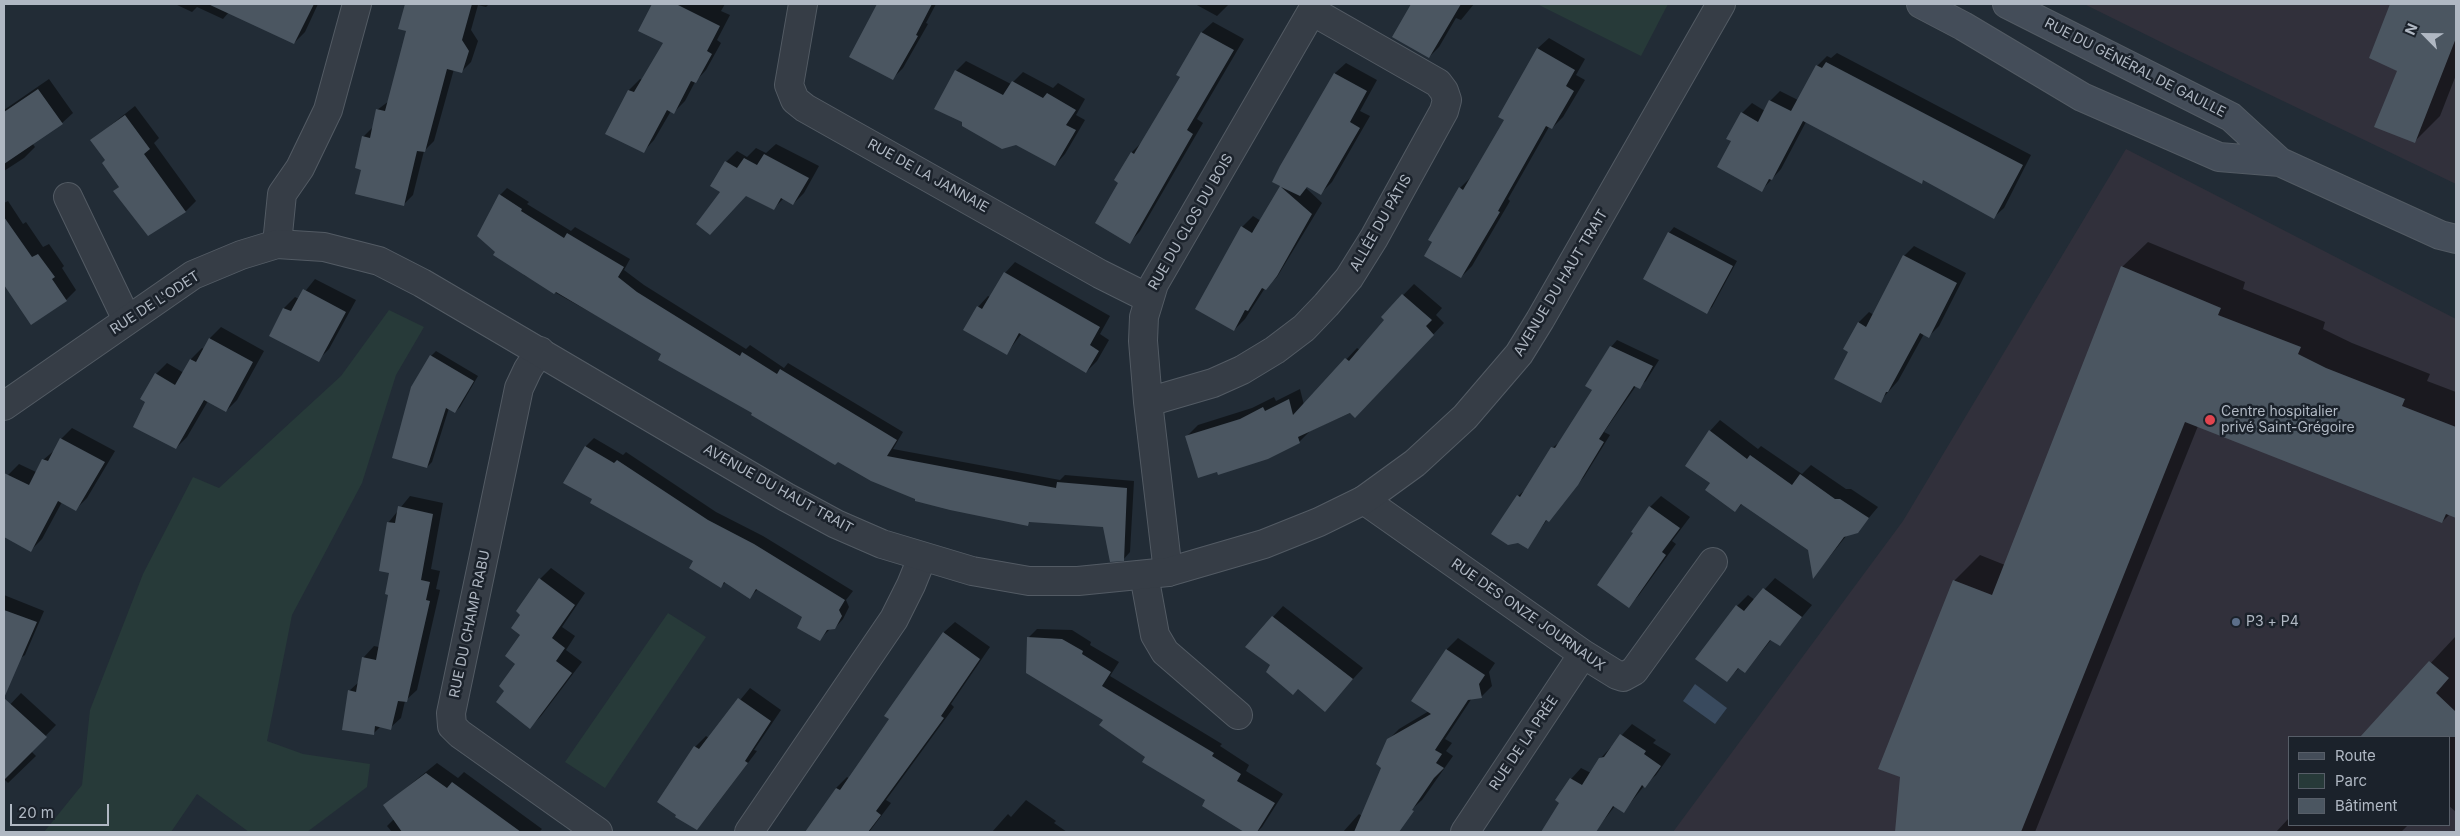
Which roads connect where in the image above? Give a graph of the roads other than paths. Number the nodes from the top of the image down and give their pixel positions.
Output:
1 (357, 4) edge
2 (803, 4) edge
3 (1721, 4) edge
4 (1921, 4) edge
5 (2007, 4) edge
6 (1312, 11) joint
7 (2280, 162) junction
8 (68, 197) dead end
9 (2451, 242) edge
10 (277, 244) junction
11 (324, 247) joint
12 (1148, 298) junction
13 (127, 320) junction
14 (540, 351) junction
15 (1148, 402) junction
16 (4, 406) edge
17 (1364, 500) junction
18 (922, 558) junction
19 (1713, 562) dead end
20 (1156, 574) junction
21 (1583, 654) junction
22 (1238, 715) dead end
23 (598, 832) edge
24 (749, 832) edge
25 (1465, 832) edge

1 - 10 street
2 - 12 street, RUE DE LA JANNAIE
3 - 17 street, AVENUE DU HAUT TRAIT
4 - 7 main road, RUE DU GÉNÉRAL DE GAULLE
5 - 7 main road, RUE DU GÉNÉRAL DE GAULLE
6 - 12 street, RUE DU CLOS DU BOIS
6 - 15 street, ALLÉE DU PÂTIS
7 - 9 main road, RUE DU GÉNÉRAL DE GAULLE
8 - 13 street
10 - 11 street, RUE DE L'ODET
10 - 13 street, RUE DE L'ODET
11 - 14 street, AVENUE DU HAUT TRAIT
12 - 15 street, RUE DU CLOS DU BOIS
13 - 16 street, RUE DE L'ODET
14 - 18 street, AVENUE DU HAUT TRAIT
14 - 23 street, RUE DU CHAMP RABU
15 - 20 street, RUE DU CLOS DU BOIS
17 - 20 street, AVENUE DU HAUT TRAIT
17 - 21 street, RUE DES ONZE JOURNAUX
18 - 20 street, AVENUE DU HAUT TRAIT
18 - 24 street
19 - 21 street, RUE DES ONZE JOURNAUX
20 - 22 street, RUE DU CLOS DU BOIS
21 - 25 street, RUE DE LA PRÉE

